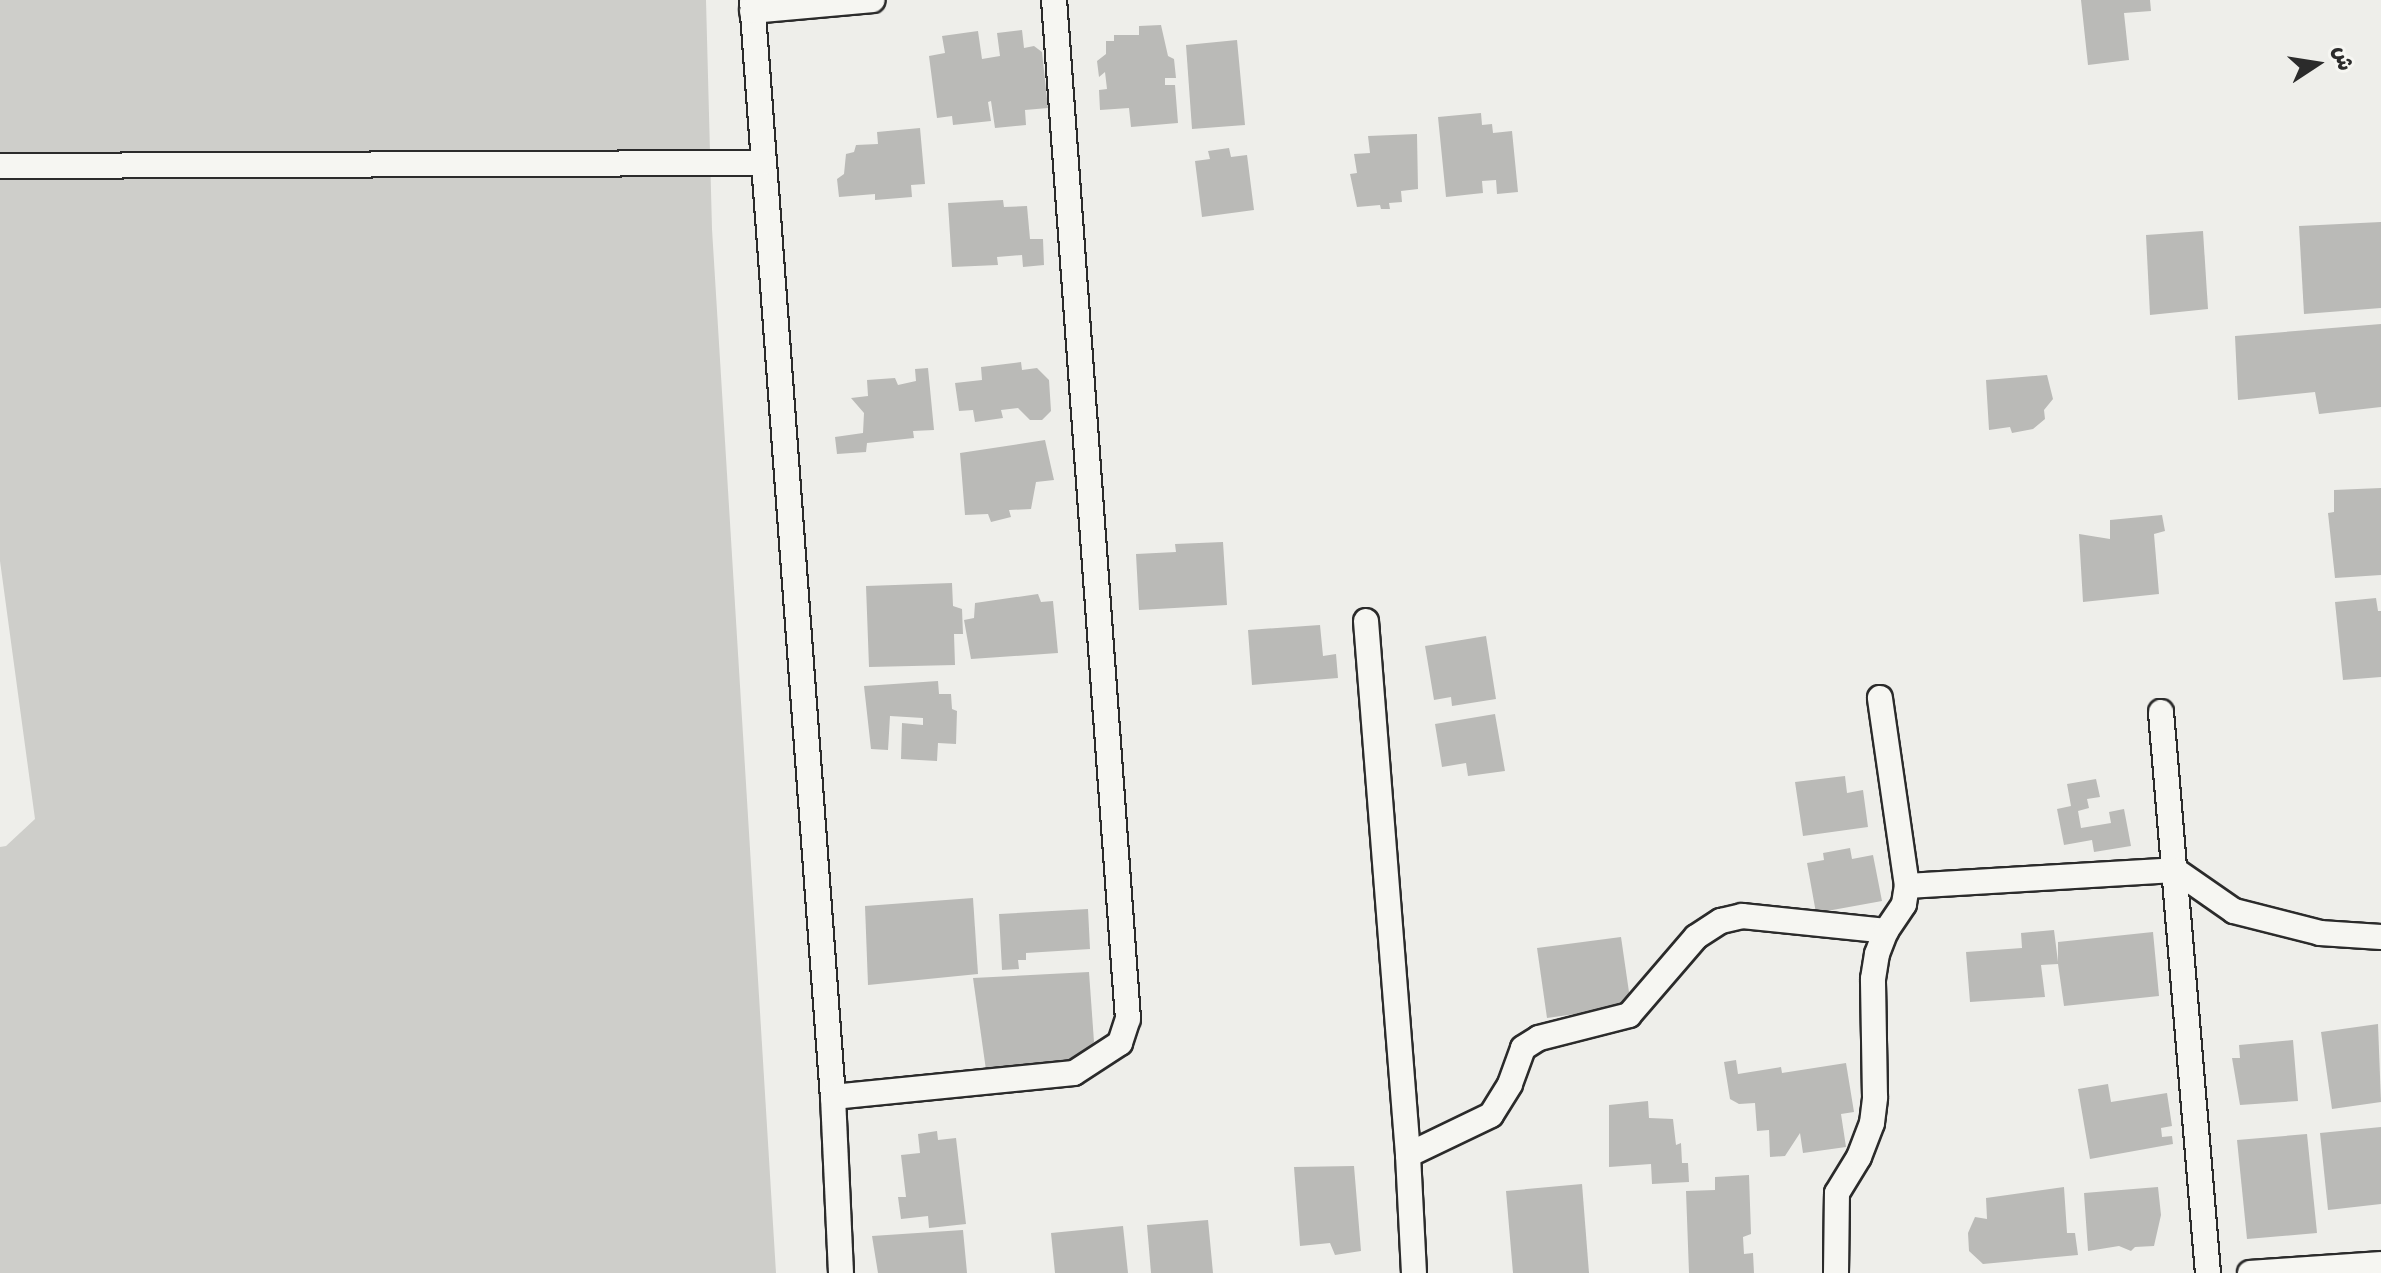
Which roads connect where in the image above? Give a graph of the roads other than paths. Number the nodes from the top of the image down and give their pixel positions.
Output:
1 (873, 0) edge
2 (1054, 0) edge
3 (752, 5) edge
4 (763, 163) junction
5 (0, 166) edge
6 (1366, 621) dead end
7 (1880, 698) dead end
8 (2161, 712) dead end
9 (2175, 870) junction
10 (1907, 886) junction
11 (1886, 931) junction
12 (2381, 937) edge
13 (833, 1097) junction
14 (1408, 1155) junction
15 (2381, 1264) edge
16 (841, 1273) edge
17 (1414, 1273) edge
18 (1836, 1273) edge
19 (2208, 1273) edge
20 (2250, 1273) edge

1 - 3 street
2 - 13 street
3 - 4 street
4 - 5 street
4 - 13 street
6 - 14 street
7 - 10 street
8 - 9 street
9 - 10 street
9 - 12 street
9 - 19 street
10 - 11 street
11 - 14 street
11 - 18 street
13 - 16 street
14 - 17 street
15 - 20 street

